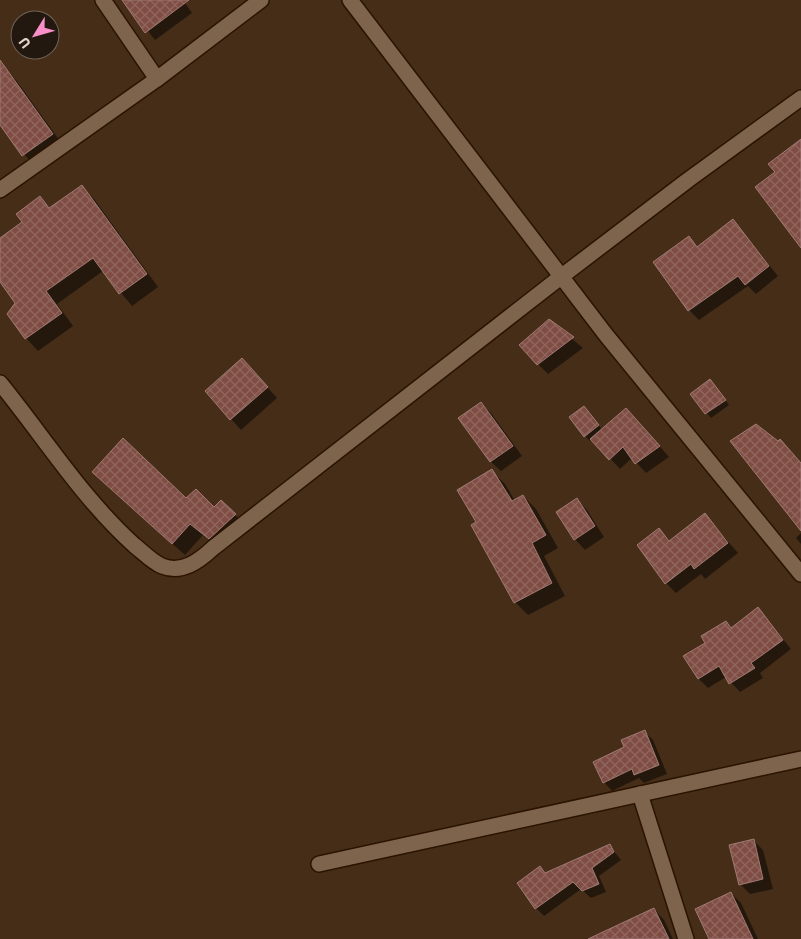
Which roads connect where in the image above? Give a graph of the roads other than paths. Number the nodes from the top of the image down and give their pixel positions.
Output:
1 (104, 0) edge
2 (261, 0) edge
3 (350, 0) edge
4 (157, 79) junction
5 (801, 98) edge
6 (0, 190) edge
7 (562, 276) junction
8 (0, 383) edge
9 (801, 574) edge
10 (801, 759) edge
11 (640, 794) junction
12 (319, 864) dead end
13 (686, 939) edge

1 - 4 street
2 - 4 street
3 - 7 street
4 - 6 street
5 - 7 street
7 - 8 street
7 - 9 street
10 - 11 street
11 - 12 street
11 - 13 street

